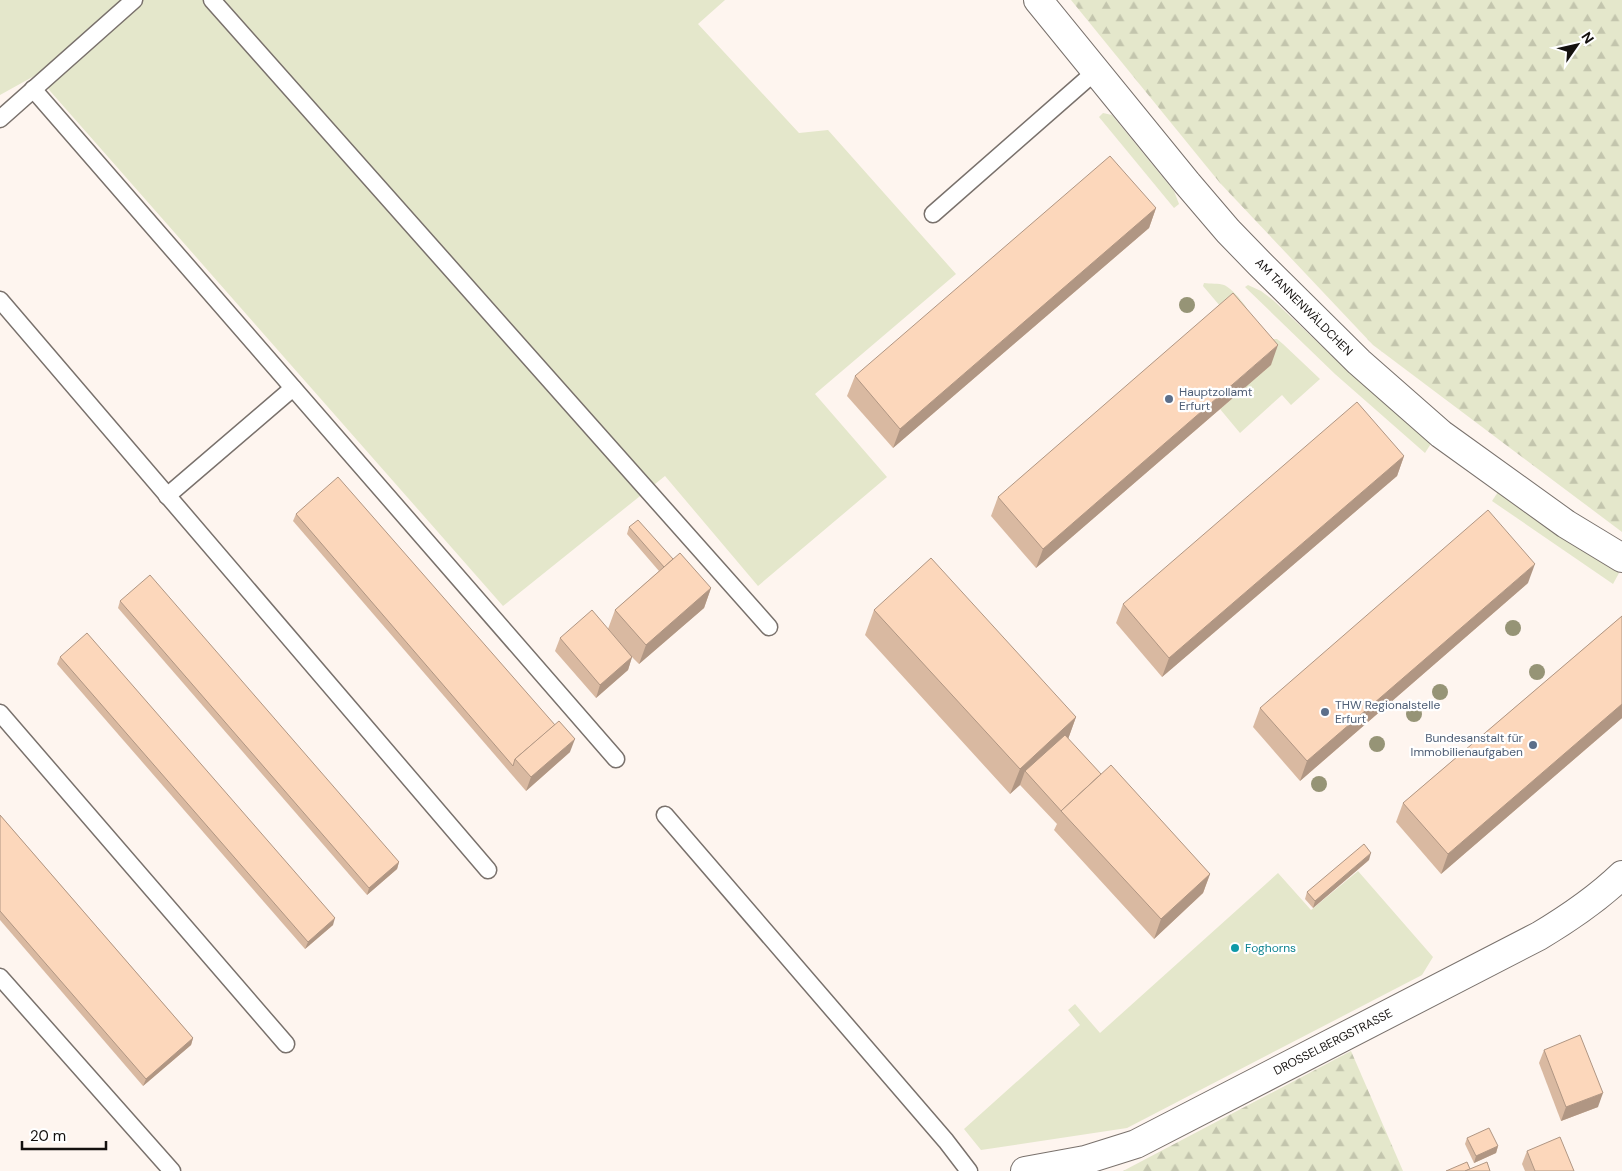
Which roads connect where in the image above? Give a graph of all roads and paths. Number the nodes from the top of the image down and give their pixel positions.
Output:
1 (134, 0) edge
2 (212, 0) edge
3 (1038, 0) edge
4 (1096, 71) junction
5 (33, 89) junction
6 (0, 119) edge
7 (933, 214) dead end
8 (0, 300) edge
9 (293, 388) junction
10 (167, 496) junction
11 (1622, 558) edge
12 (769, 627) dead end
13 (0, 713) edge
14 (616, 759) dead end
15 (665, 815) dead end
16 (488, 870) dead end
17 (1620, 884) edge
18 (0, 977) edge
19 (286, 1044) dead end
20 (172, 1171) edge
21 (969, 1171) edge
22 (1026, 1171) edge

1 - 5 lane
2 - 12 lane
3 - 4 street, AM TANNENWÄLDCHEN
4 - 7 lane
4 - 11 street, AM TANNENWÄLDCHEN
5 - 6 lane
5 - 9 lane
8 - 10 lane
9 - 10 lane
9 - 14 lane
10 - 16 lane
13 - 19 lane
15 - 21 lane
17 - 22 street, DROSSELBERGSTRASSE
18 - 20 lane

